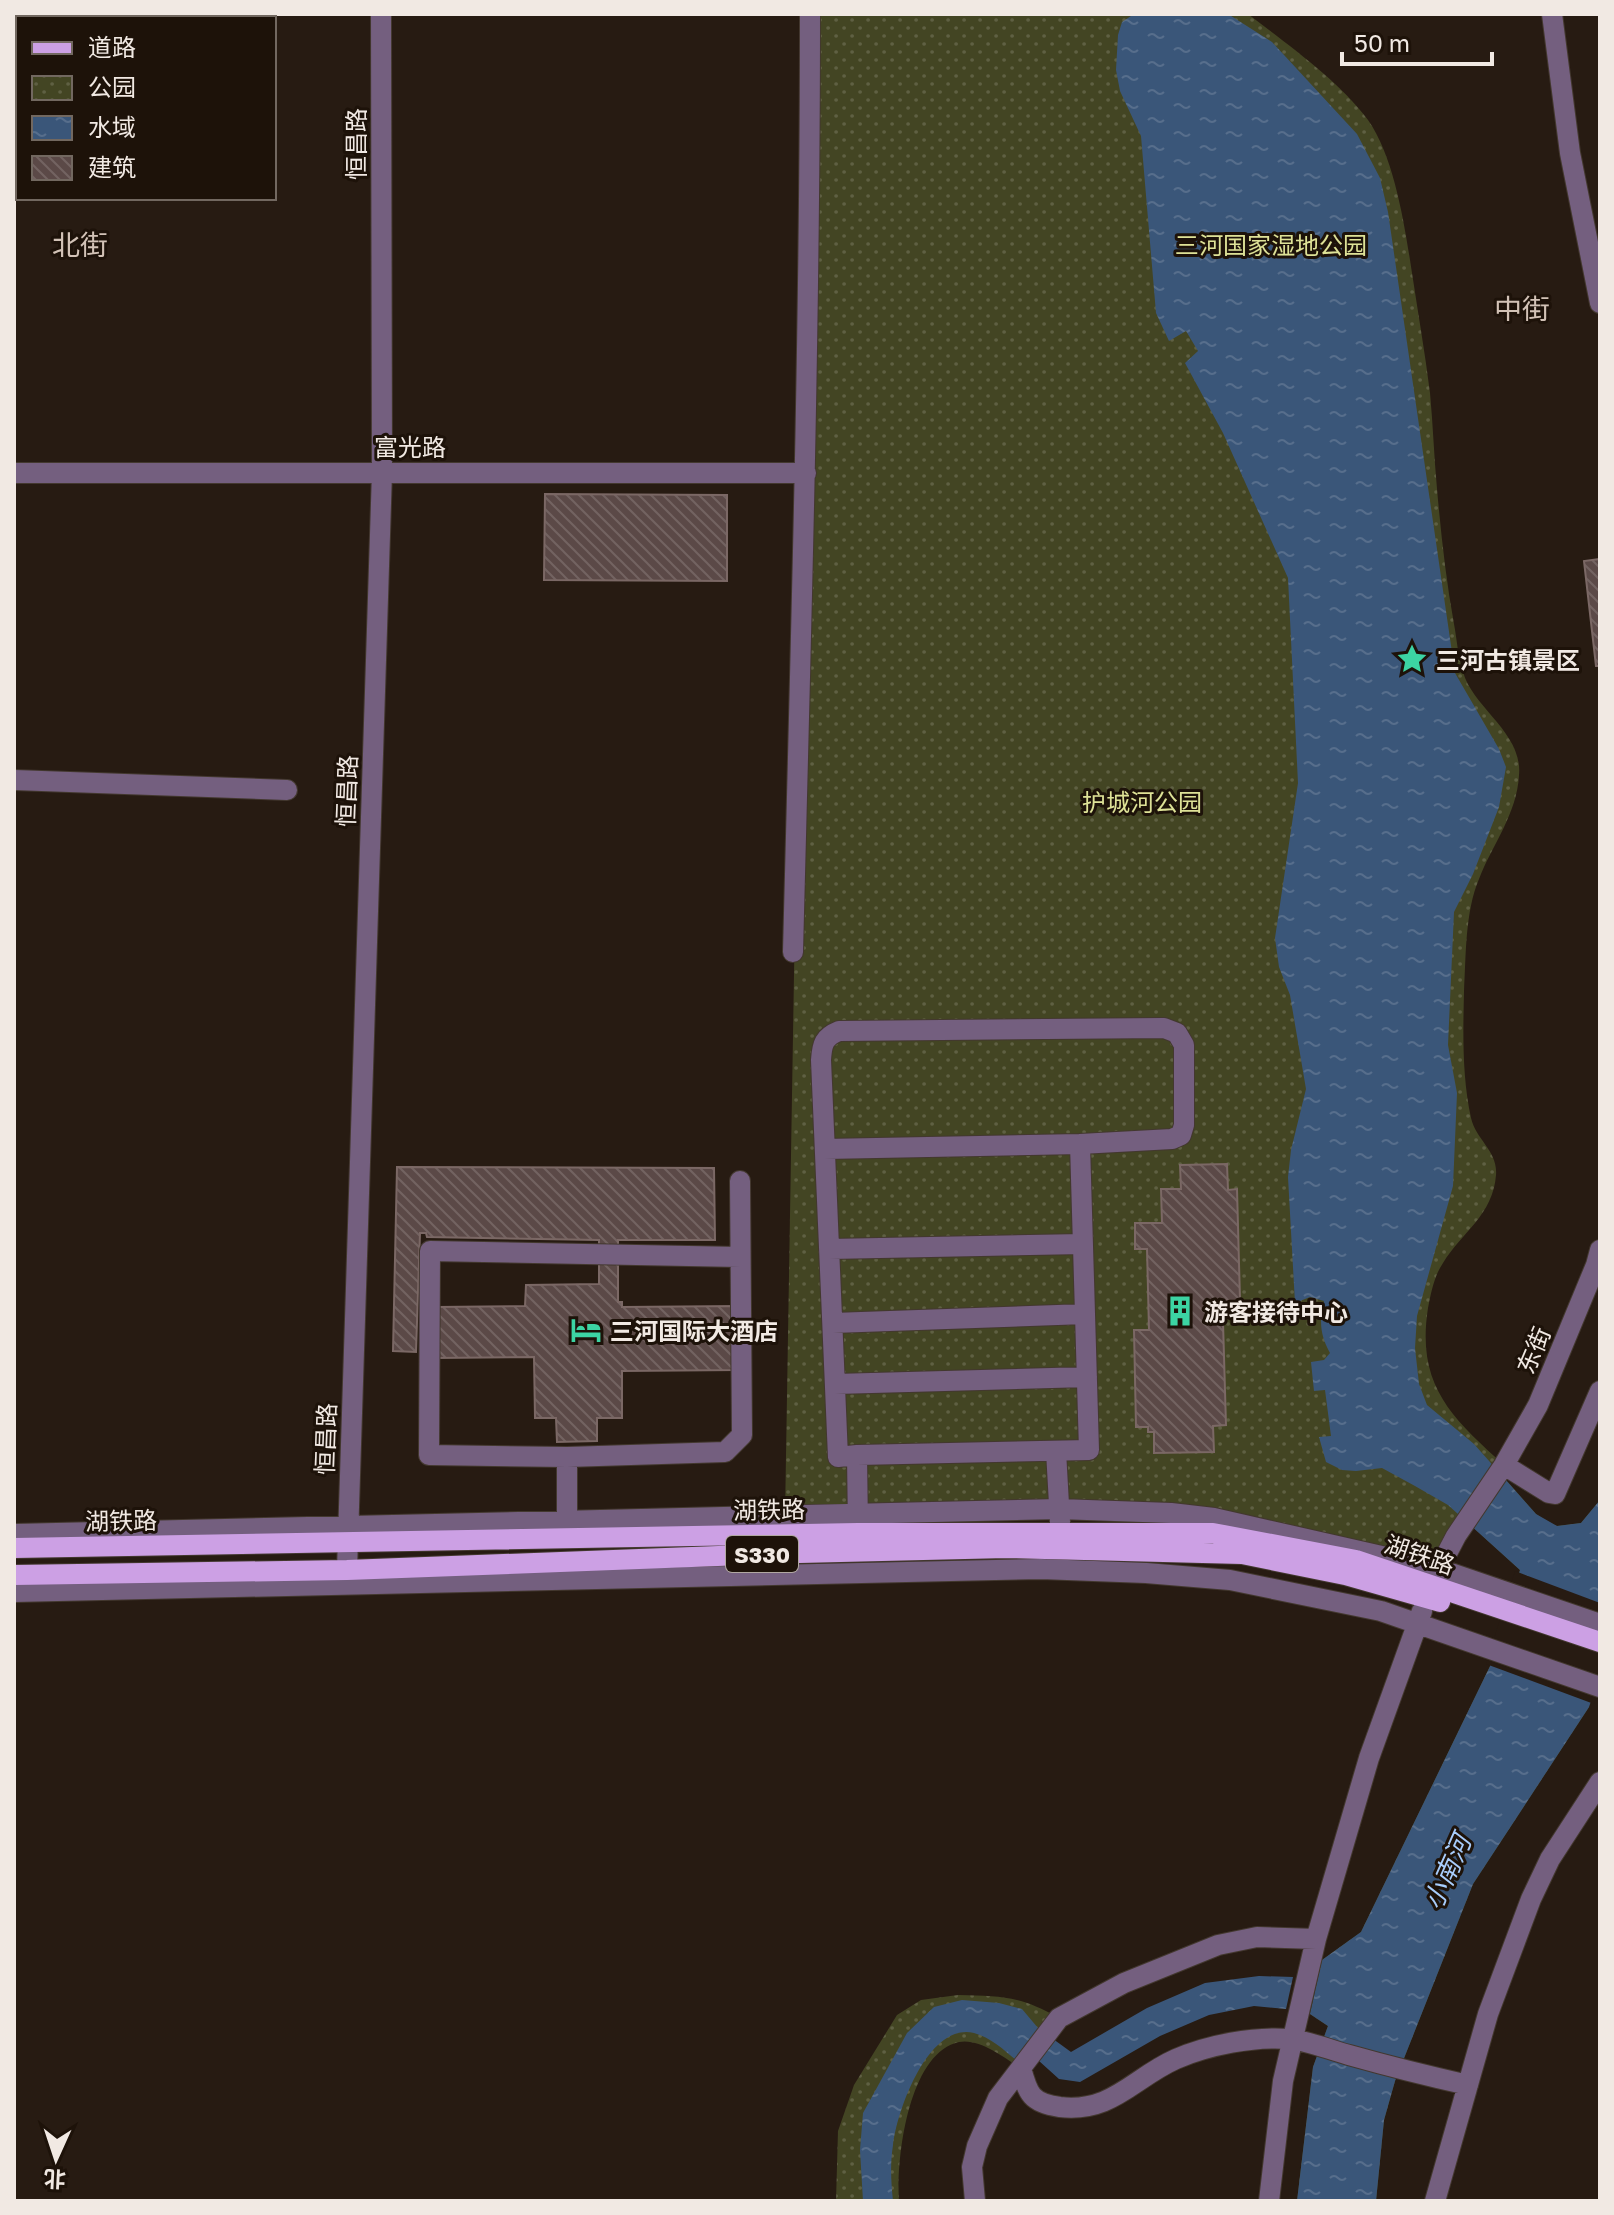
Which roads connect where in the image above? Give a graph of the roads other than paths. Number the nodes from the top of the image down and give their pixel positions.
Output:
1 (381, 14) edge
2 (810, 14) edge
3 (1552, 14) edge
4 (1600, 303) edge
5 (382, 472) junction
6 (14, 473) edge
7 (806, 473) junction
8 (14, 780) edge
9 (287, 790) dead end
10 (793, 952) dead end
11 (1080, 1144) junction
12 (825, 1149) junction
13 (740, 1181) dead end
14 (1083, 1244) junction
15 (830, 1249) junction
16 (1600, 1250) edge
17 (740, 1257) junction
18 (1085, 1314) junction
19 (833, 1323) junction
20 (1087, 1377) junction
21 (835, 1384) junction
22 (1600, 1391) edge
23 (1056, 1451) junction
24 (857, 1455) junction
25 (567, 1457) junction
26 (1504, 1465) junction
27 (1059, 1509) junction
28 (567, 1530) junction
29 (858, 1533) junction
30 (14, 1534) edge
31 (348, 1534) junction
32 (1060, 1542) junction
33 (14, 1548) edge
34 (347, 1570) junction
35 (14, 1575) edge
36 (1432, 1584) junction
37 (14, 1592) edge
38 (1507, 1617) junction
39 (1418, 1623) junction
40 (1600, 1624) edge
41 (1600, 1642) edge
42 (1600, 1655) edge
43 (1600, 1687) edge
44 (1600, 1782) edge
45 (1316, 1939) junction
46 (1291, 2039) junction
47 (1021, 2068) junction
48 (1468, 2085) junction
49 (975, 2201) edge
50 (1269, 2201) edge
51 (1435, 2201) edge

1 - 5 street, 恒昌路
2 - 7 street
3 - 4 street
5 - 6 street, 富光路
5 - 7 street, 富光路
5 - 31 street, 恒昌路
7 - 10 street
8 - 9 street
11 - 12 street
11 - 12 street
11 - 14 street
12 - 15 street
13 - 17 street
14 - 15 street
14 - 18 street
15 - 19 street
16 - 26 street, 东街
17 - 25 street
17 - 25 street
18 - 19 street
18 - 20 street
19 - 21 street
20 - 21 street
20 - 23 street
21 - 24 street
22 - 26 street
23 - 24 street
23 - 27 street
24 - 29 street
25 - 28 street
26 - 36 street, 东街
27 - 29 street
27 - 32 street
27 - 36 street
28 - 29 main road, 湖铁路 / S330
28 - 31 main road, 湖铁路 / S330
29 - 32 main road, 湖铁路 / S330
29 - 34 main road, 湖铁路 / S330
30 - 31 street
31 - 33 main road, 湖铁路 / S330
31 - 34 street, 恒昌路
32 - 36 main road, 湖铁路 / S330
34 - 35 main road, 湖铁路 / S330
36 - 38 main road, 湖铁路 / S330
36 - 39 street, 东街
36 - 40 street
37 - 39 street
38 - 41 main road, S330
38 - 42 main road, S330
39 - 43 street
39 - 45 street, 东街
44 - 48 street
45 - 46 street, 东街
45 - 47 street
46 - 47 street
46 - 48 street
46 - 50 street, 东街
47 - 49 street
48 - 51 street

